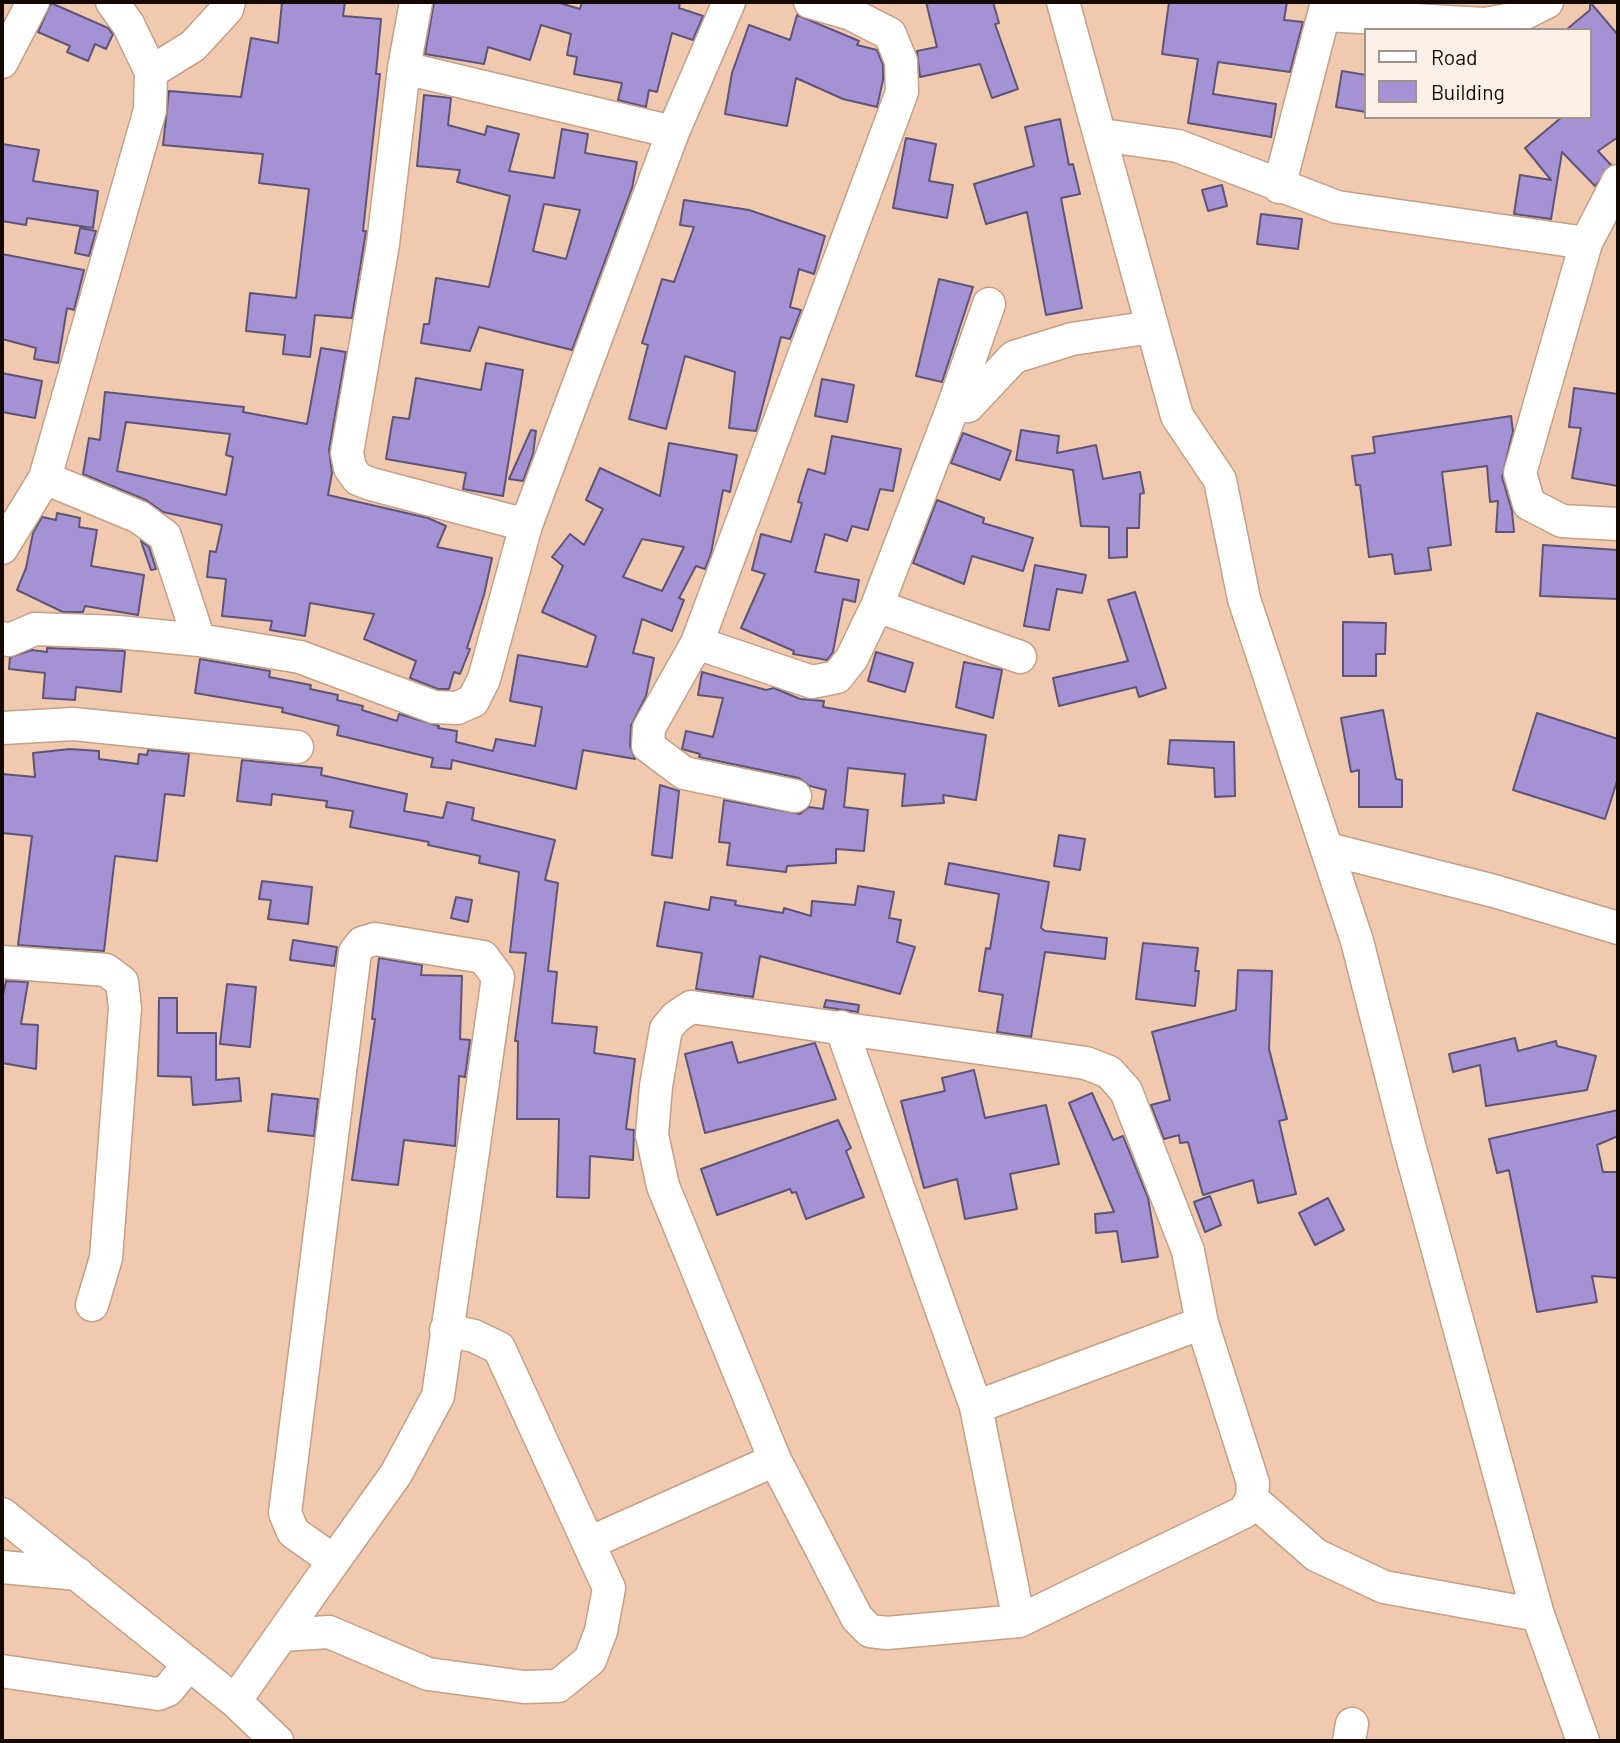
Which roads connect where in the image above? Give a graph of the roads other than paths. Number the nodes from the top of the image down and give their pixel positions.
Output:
1 (33, 2) edge
2 (112, 2) edge
3 (229, 2) edge
4 (416, 2) edge
5 (729, 2) edge
6 (810, 2) edge
7 (1063, 2) edge
8 (1547, 2) edge
9 (1326, 8) edge
10 (2, 62) edge
11 (404, 68) junction
12 (151, 72) junction
13 (673, 132) junction
14 (1102, 135) junction
15 (1618, 181) edge
16 (1279, 187) junction
17 (1586, 243) junction
18 (989, 304) dead end
19 (1152, 327) junction
20 (953, 407) junction
21 (45, 478) junction
22 (1618, 524) edge
23 (526, 525) junction
24 (2, 548) edge
25 (877, 607) junction
26 (2, 638) edge
27 (199, 640) junction
28 (697, 643) junction
29 (1020, 657) dead end
30 (2, 728) edge
31 (297, 747) dead end
32 (795, 796) dead end
33 (1328, 849) junction
34 (1618, 928) edge
35 (2, 962) edge
36 (841, 1027) junction
37 (92, 1305) dead end
38 (1202, 1323) junction
39 (446, 1330) junction
40 (976, 1407) junction
41 (775, 1460) junction
42 (1252, 1499) junction
43 (2, 1514) edge
44 (589, 1543) junction
45 (334, 1561) junction
46 (2, 1567) edge
47 (78, 1574) junction
48 (314, 1589) junction
49 (1538, 1615) junction
50 (1018, 1621) junction
51 (328, 1632) junction
52 (282, 1635) junction
53 (189, 1664) junction
54 (2, 1671) edge
55 (235, 1701) junction
56 (277, 1741) edge
57 (1583, 1741) edge

1 - 10 street
2 - 12 street
3 - 12 street
4 - 11 street
5 - 13 street
6 - 28 street
7 - 14 street
8 - 9 street
9 - 16 street
11 - 13 street
11 - 23 street
12 - 21 street
13 - 23 street
14 - 16 street
14 - 19 street
15 - 17 street
16 - 17 street
17 - 22 street
18 - 20 street
19 - 20 street
19 - 33 street
20 - 25 street
21 - 24 street
21 - 27 street
23 - 27 street
25 - 28 street
25 - 29 street
26 - 27 street
28 - 32 street
30 - 31 street
33 - 34 street
33 - 49 street
35 - 37 street
36 - 38 street
36 - 40 street
36 - 41 street
38 - 40 street
38 - 42 street
39 - 44 street
39 - 45 street
39 - 45 street
40 - 50 street
41 - 44 street
41 - 50 street
42 - 49 street
42 - 50 street
43 - 47 street
44 - 51 street
45 - 48 street
46 - 47 street
47 - 53 street
48 - 51 street
48 - 52 street
49 - 57 street
51 - 52 street
52 - 55 street
53 - 54 street
53 - 55 street
55 - 56 street

